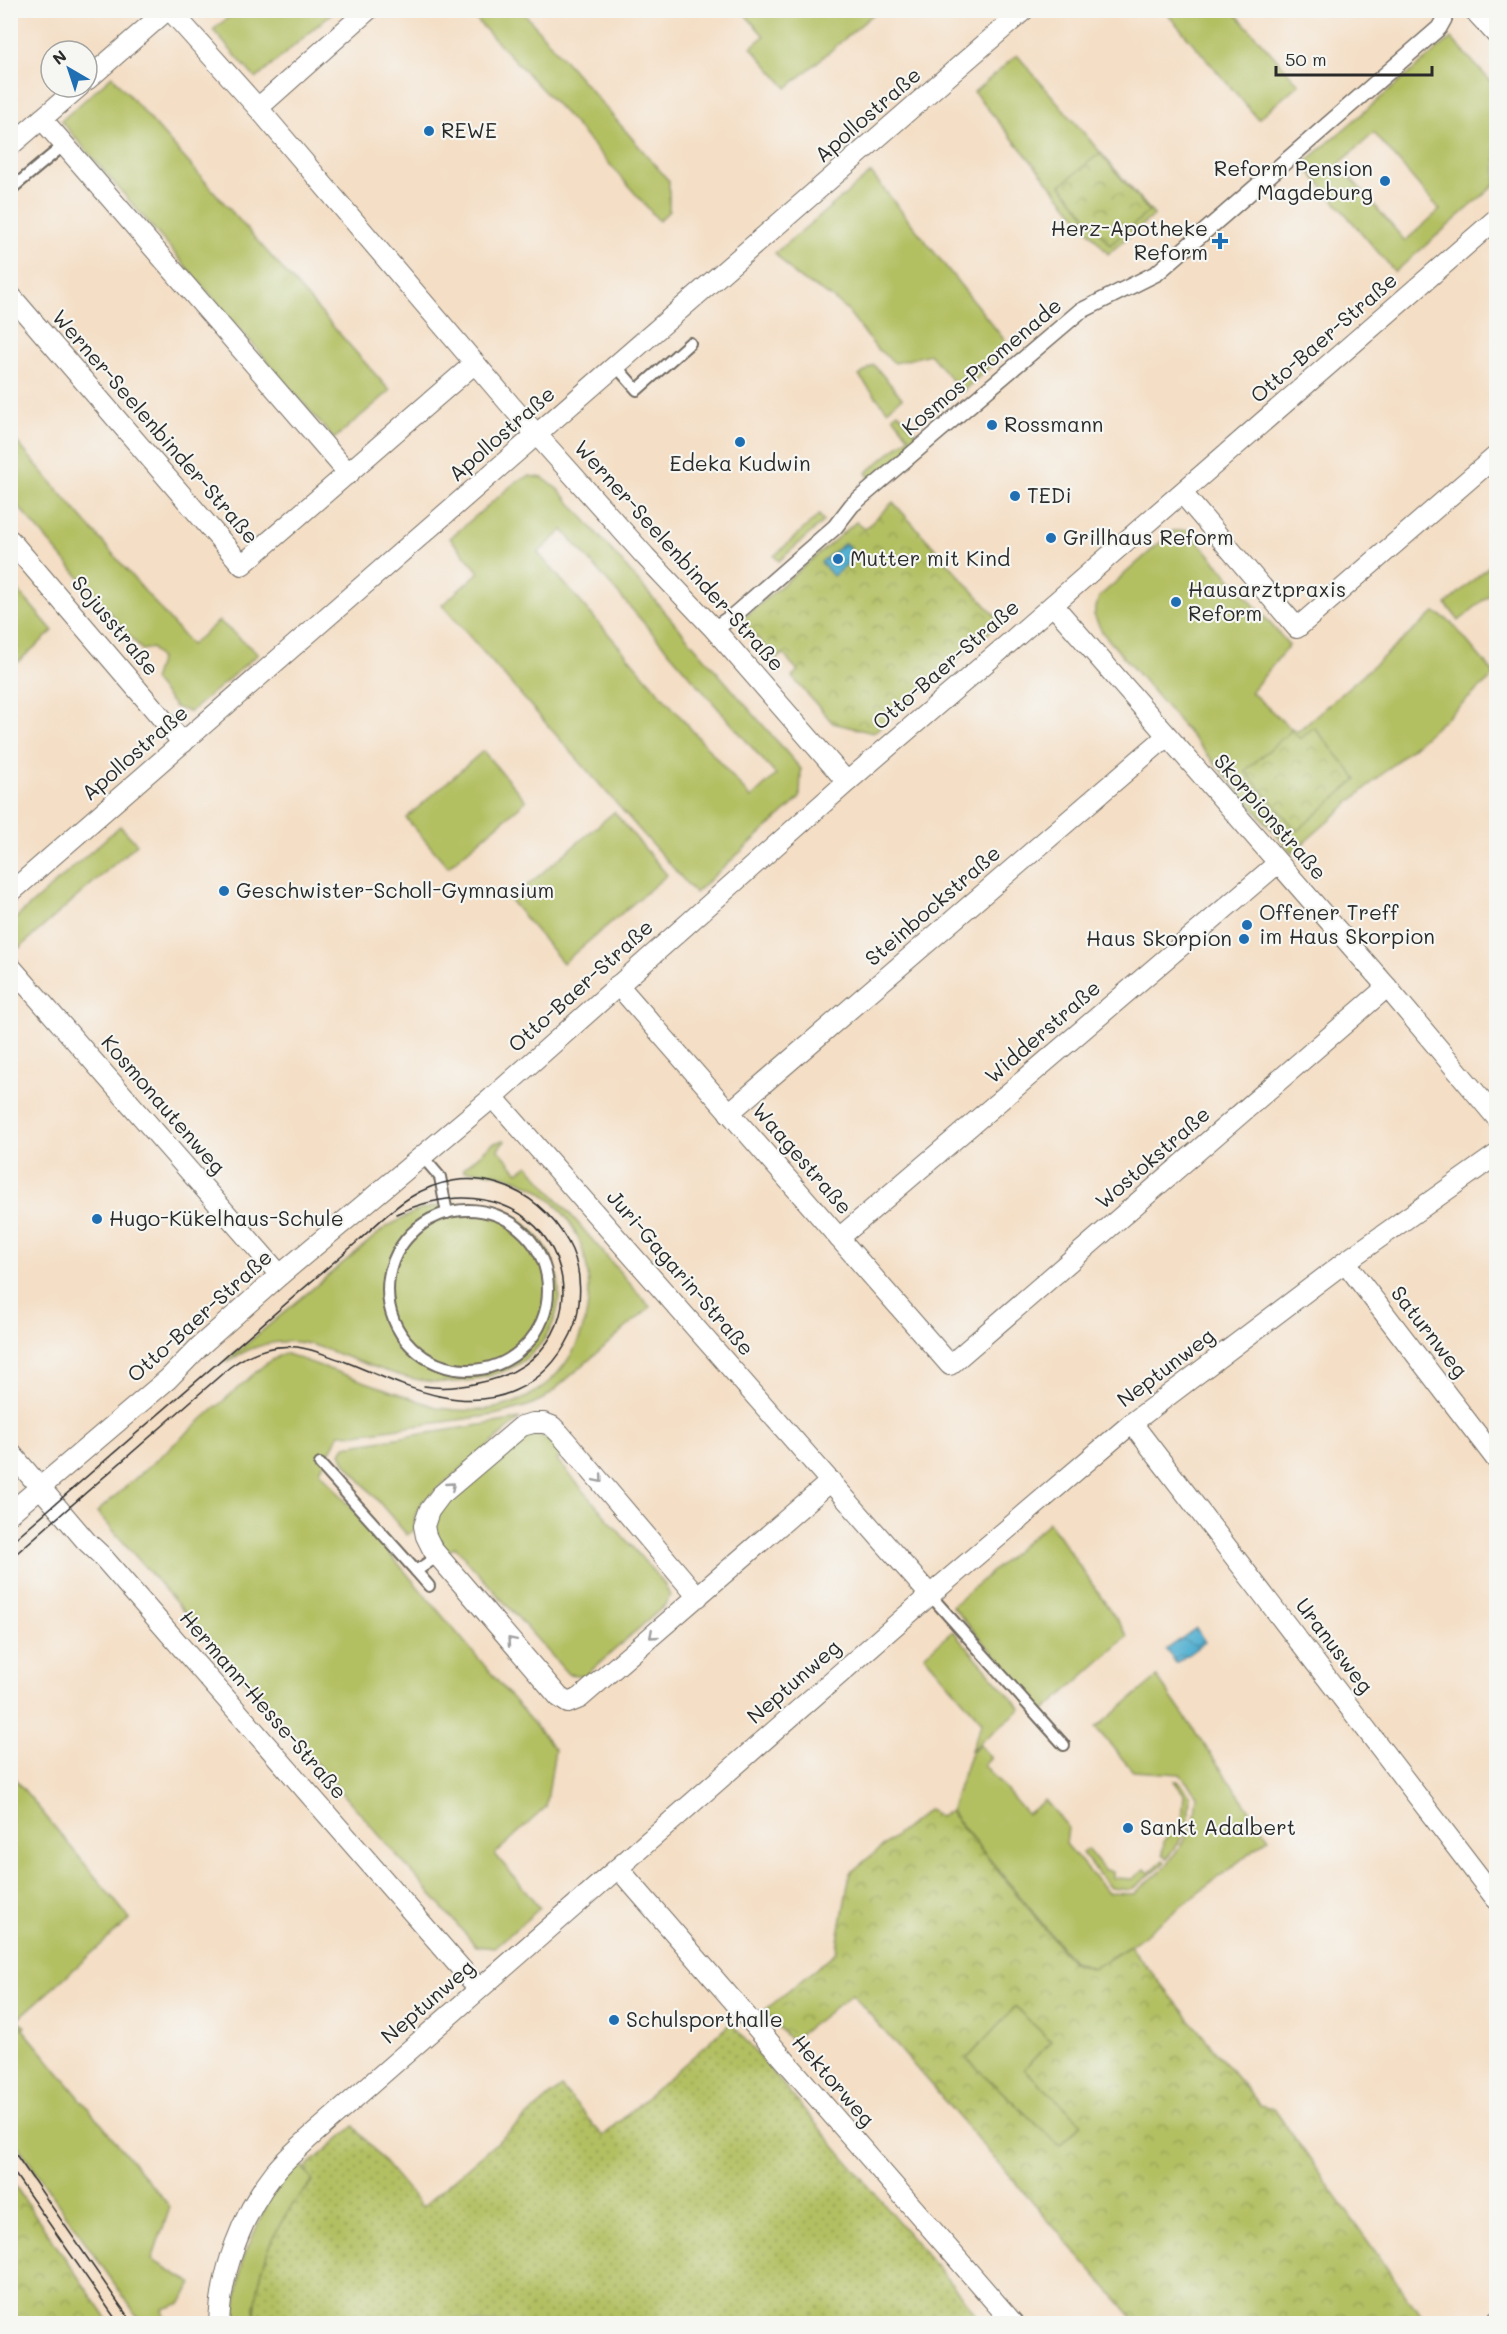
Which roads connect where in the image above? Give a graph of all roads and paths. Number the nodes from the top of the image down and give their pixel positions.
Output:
1 (168, 10) edge
2 (368, 10) edge
3 (1024, 10) edge
4 (1444, 10) edge
5 (1474, 10) edge
6 (1497, 34) edge
7 (99, 70) edge
8 (65, 99) edge
9 (258, 108) junction
10 (42, 119) junction
11 (64, 145) junction
12 (10, 146) edge
13 (10, 190) edge
14 (1497, 219) edge
15 (10, 295) edge
16 (690, 344) dead end
17 (475, 363) junction
18 (616, 366) junction
19 (538, 435) junction
20 (1497, 456) edge
21 (349, 474) junction
22 (1182, 493) junction
23 (10, 540) edge
24 (1053, 605) junction
25 (714, 629) junction
26 (1167, 736) junction
27 (183, 743) junction
28 (847, 782) junction
29 (1278, 863) junction
30 (10, 893) edge
31 (10, 966) edge
32 (618, 985) junction
33 (1387, 987) junction
34 (493, 1096) junction
35 (729, 1113) junction
36 (1497, 1117) edge
37 (1497, 1155) edge
38 (422, 1156) junction
39 (447, 1213) junction
40 (839, 1238) junction
41 (1345, 1262) junction
42 (280, 1275) junction
43 (950, 1365) joint
44 (1132, 1423) junction
45 (10, 1452) edge
46 (1497, 1460) edge
47 (320, 1464) dead end
48 (831, 1481) junction
49 (41, 1487) junction
50 (10, 1513) edge
51 (438, 1556) junction
52 (416, 1571) junction
53 (429, 1586) dead end
54 (930, 1595) junction
55 (698, 1597) junction
56 (1064, 1745) dead end
57 (618, 1868) junction
58 (1497, 1899) edge
59 (479, 1989) junction
60 (219, 2324) edge
61 (1014, 2324) edge

1 - 7 street, Werner-Seelenbinder-Straße
1 - 9 street, Werner-Seelenbinder-Straße
2 - 9 street
3 - 18 street, Apollostraße
4 - 25 street, Kosmos-Promenade
5 - 6 street
8 - 10 street
9 - 17 street, Werner-Seelenbinder-Straße
10 - 11 street
10 - 12 street
11 - 13 lane
11 - 21 street
14 - 22 street, Otto-Baer-Straße
15 - 21 street, Werner-Seelenbinder-Straße
16 - 18 lane
17 - 19 street, Werner-Seelenbinder-Straße
17 - 21 street, Werner-Seelenbinder-Straße
18 - 19 street, Apollostraße
19 - 25 street, Werner-Seelenbinder-Straße
19 - 27 street, Apollostraße
20 - 22 street
22 - 24 street, Otto-Baer-Straße
23 - 27 street, Sojusstraße
24 - 26 street, Skorpionstraße
24 - 28 street, Otto-Baer-Straße
25 - 28 street, Werner-Seelenbinder-Straße
26 - 29 street, Skorpionstraße
26 - 35 street, Steinbockstraße
27 - 30 street, Apollostraße
28 - 32 street, Otto-Baer-Straße
29 - 33 street, Skorpionstraße
29 - 40 street, Widderstraße
31 - 42 street, Kosmonautenweg
32 - 34 street, Otto-Baer-Straße
32 - 35 street, Waagestraße
33 - 36 street, Skorpionstraße
33 - 43 street, Wostokstraße
34 - 38 street, Otto-Baer-Straße
34 - 48 street, Juri-Gagarin-Straße
35 - 40 street, Waagestraße
37 - 41 street, Neptunweg
38 - 39 lane
38 - 42 street, Otto-Baer-Straße
39 - 39 lane
40 - 43 street, Waagestraße
41 - 44 street, Neptunweg
41 - 46 street, Saturnweg
42 - 49 street, Otto-Baer-Straße
44 - 54 street, Neptunweg
44 - 58 street, Uranusweg
45 - 49 street, Hermann-Hesse-Straße
47 - 52 lane
48 - 54 street, Juri-Gagarin-Straße
48 - 55 street
49 - 50 street, Otto-Baer-Straße
49 - 59 street, Hermann-Hesse-Straße
51 - 52 lane
55 -> 51 street
51 -> 55 street
52 - 53 lane
54 - 56 lane
54 - 57 street, Neptunweg
57 - 59 street, Neptunweg
57 - 61 street, Hektorweg
59 - 60 street, Neptunweg

